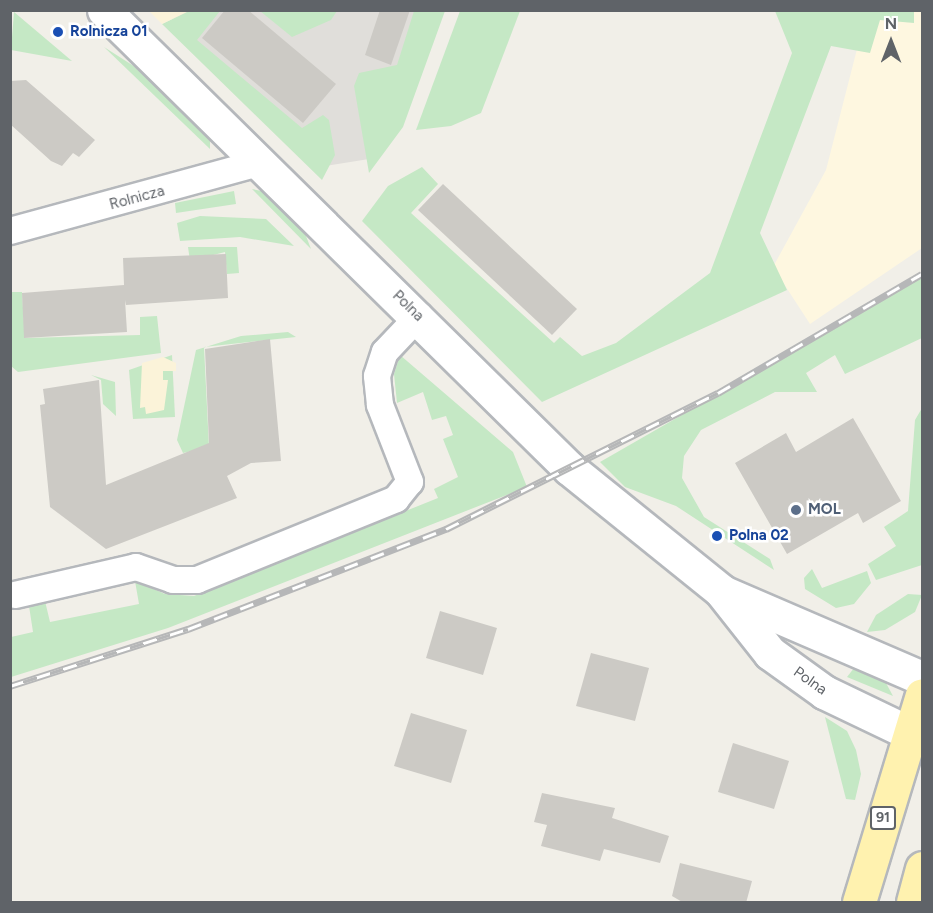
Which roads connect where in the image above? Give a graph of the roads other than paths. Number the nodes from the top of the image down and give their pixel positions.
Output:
1 (104, 10) edge
2 (262, 162) junction
3 (10, 231) edge
4 (419, 316) junction
5 (721, 591) junction
6 (15, 595) dead end
7 (922, 678) edge
8 (922, 695) edge
9 (916, 736) edge
10 (922, 867) edge
11 (859, 903) edge
12 (913, 903) edge

1 - 2 street, Polna
2 - 3 street, Rolnicza
2 - 4 street, Polna
4 - 5 street, Polna
4 - 6 street
5 - 7 street, Polna
5 - 9 street, Polna
8 - 9 main road, 91
9 - 11 main road, 91
10 - 12 main road

